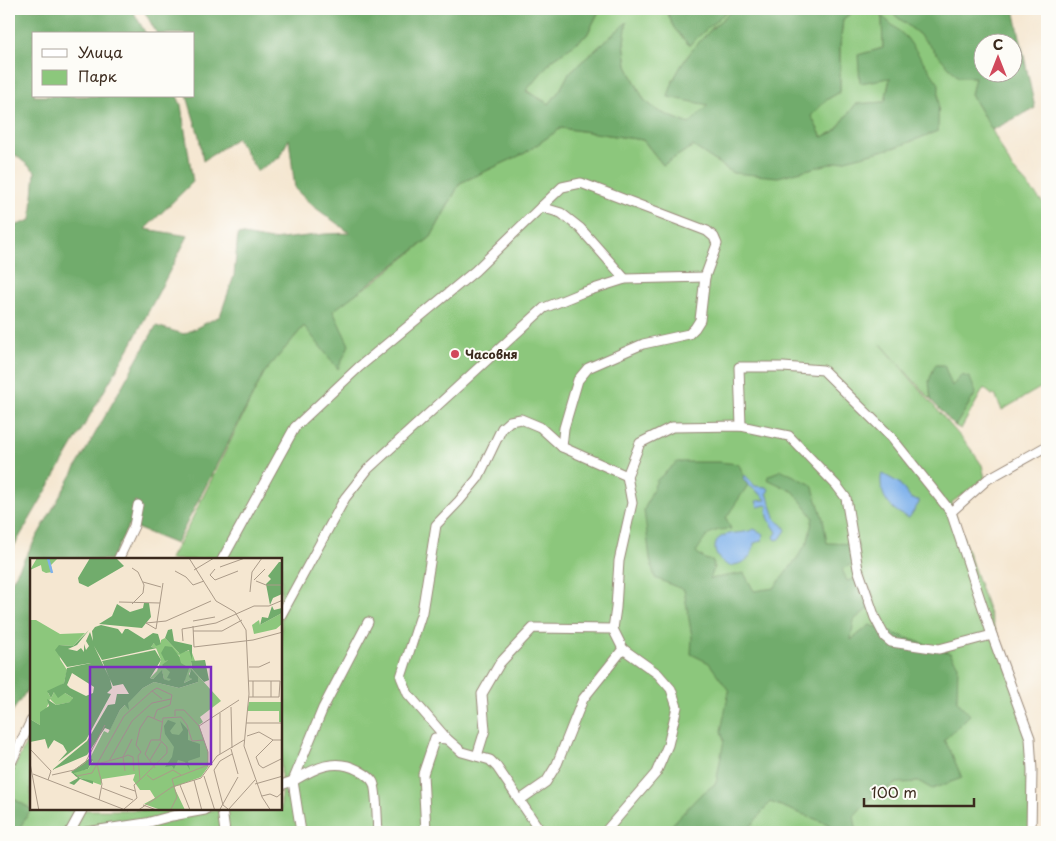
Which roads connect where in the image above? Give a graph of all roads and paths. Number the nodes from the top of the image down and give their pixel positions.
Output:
1 (541, 207) junction
2 (705, 278) junction
3 (625, 279) junction
4 (741, 426) junction
5 (1047, 446) edge
6 (562, 447) junction
7 (627, 476) junction
8 (138, 504) dead end
9 (952, 512) junction
10 (119, 558) edge
11 (223, 558) edge
12 (282, 613) edge
13 (368, 622) dead end
14 (612, 629) junction
15 (992, 635) junction
16 (623, 649) junction
17 (30, 723) edge
18 (448, 739) junction
19 (477, 756) junction
20 (9, 767) edge
21 (292, 781) junction
22 (282, 785) edge
23 (520, 800) junction
24 (81, 811) edge
25 (194, 811) edge
26 (222, 811) edge
27 (173, 813) edge
28 (147, 827) edge
29 (70, 832) edge
30 (86, 832) edge
31 (225, 832) edge
32 (301, 832) edge
33 (378, 832) edge
34 (426, 832) edge
35 (541, 832) edge
36 (605, 832) edge
37 (1031, 832) edge

1 - 2 street
1 - 3 street
1 - 11 street
2 - 3 street
2 - 6 street
3 - 12 street
4 - 7 street
4 - 9 street
4 - 15 street
5 - 9 street
6 - 7 street
6 - 18 street
7 - 14 street
8 - 10 street
9 - 15 street
13 - 21 street
14 - 16 street
14 - 19 street
15 - 37 street
16 - 23 street
16 - 36 street
17 - 20 street
18 - 19 street
18 - 34 street
19 - 23 street
21 - 22 street
21 - 32 street
21 - 33 street
23 - 35 street
24 - 29 street
25 - 27 street
26 - 31 street
27 - 28 street
28 - 30 street

